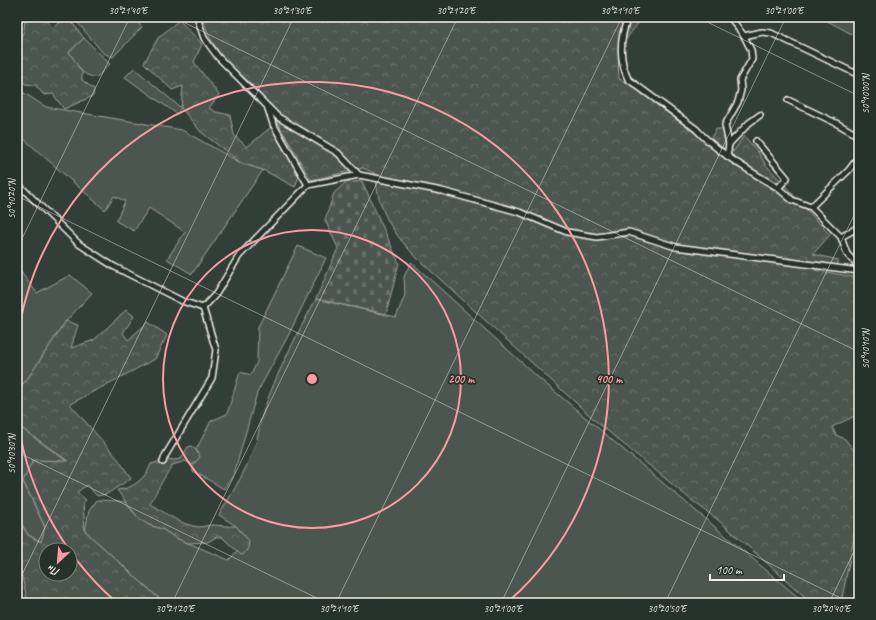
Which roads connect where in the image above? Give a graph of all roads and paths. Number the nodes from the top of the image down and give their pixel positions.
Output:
1 (197, 17) edge
2 (730, 17) edge
3 (627, 20) dead end
4 (744, 36) junction
5 (859, 75) edge
6 (788, 100) dead end
7 (267, 106) junction
8 (760, 115) dead end
9 (859, 136) edge
10 (756, 141) dead end
11 (730, 144) junction
12 (728, 156) junction
13 (859, 157) edge
14 (359, 175) junction
15 (17, 183) edge
16 (308, 185) junction
17 (778, 188) junction
18 (811, 207) junction
19 (859, 227) edge
20 (841, 238) junction
21 (859, 267) edge
22 (859, 271) edge
23 (203, 308) junction
24 (163, 462) dead end

1 - 7 street
2 - 4 street
3 - 12 street
4 - 5 street
4 - 11 street
6 - 9 street
7 - 14 street
7 - 16 street
8 - 11 street
10 - 17 street
11 - 12 street
12 - 17 street
13 - 18 street
14 - 16 street
14 - 22 street
15 - 23 street
16 - 23 street
17 - 18 street
18 - 20 street
19 - 20 street
20 - 21 street
23 - 24 street

